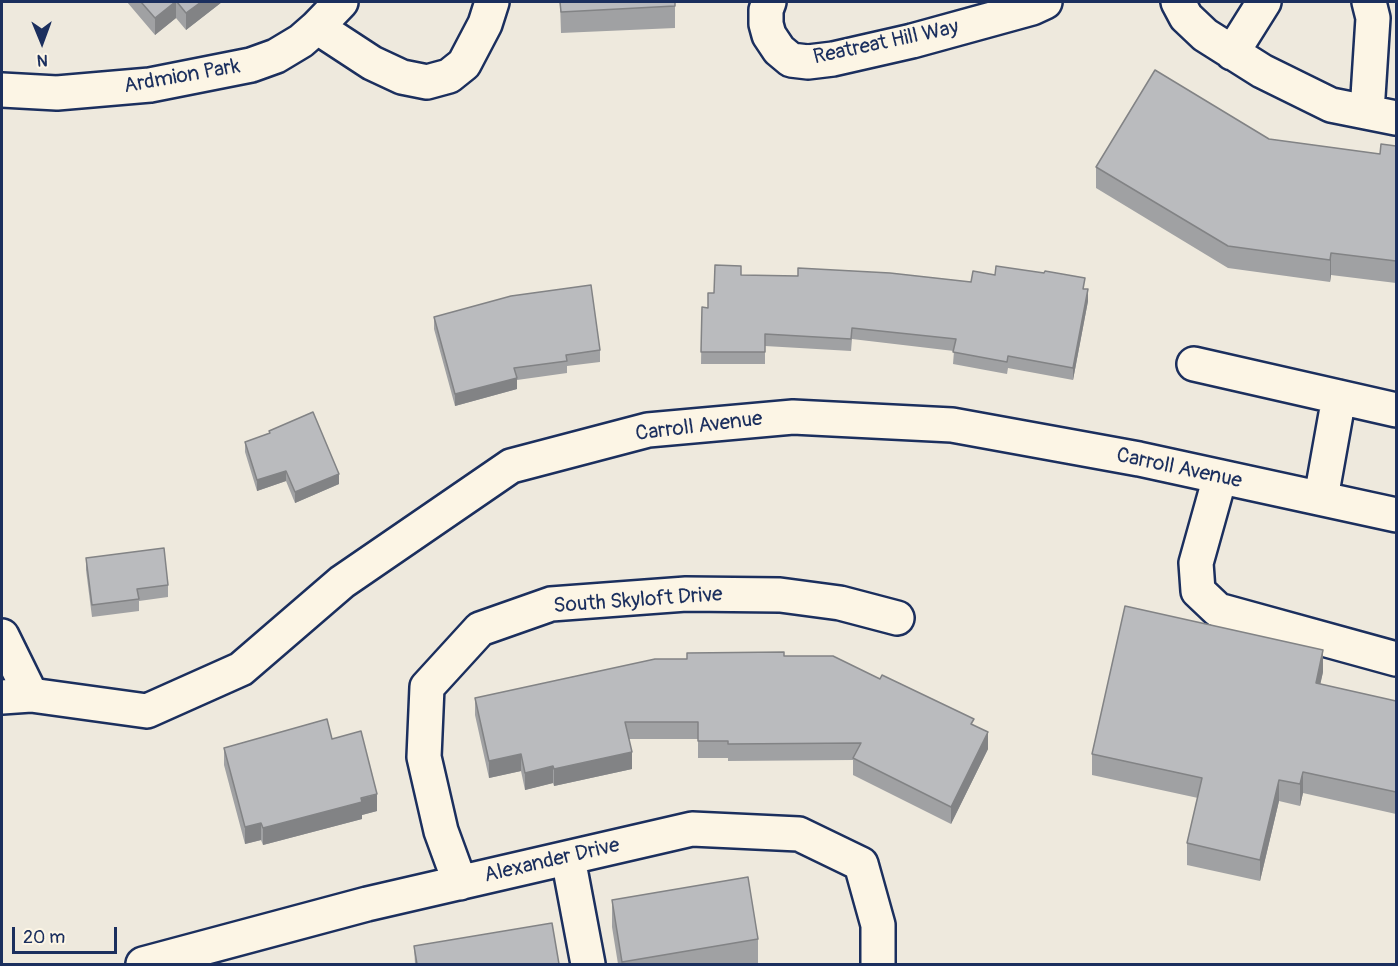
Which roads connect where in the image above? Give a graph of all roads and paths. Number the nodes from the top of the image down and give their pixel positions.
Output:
1 (341, 2) edge
2 (492, 2) edge
3 (769, 2) edge
4 (1045, 2) edge
5 (1178, 2) edge
6 (1264, 2) edge
7 (1369, 2) edge
8 (317, 27) junction
9 (1232, 53) junction
10 (2, 90) edge
11 (1382, 115) edge
12 (1194, 364) dead end
13 (1339, 397) junction
14 (1396, 410) edge
15 (1220, 477) junction
16 (1321, 498) junction
17 (1396, 515) edge
18 (897, 618) dead end
19 (2, 636) edge
20 (1396, 659) edge
21 (16, 696) edge
22 (568, 858) junction
23 (460, 883) junction
24 (143, 964) edge
25 (588, 964) edge
26 (878, 964) edge

1 - 8 street, Ardmion Park
2 - 8 street
3 - 4 street, Reatreat Hill Way
5 - 9 street
6 - 9 street
7 - 11 street
8 - 10 street, Ardmion Park
9 - 11 street
12 - 13 street
13 - 14 street
13 - 16 street
15 - 16 street, Carroll Avenue
15 - 20 street
15 - 21 street, Carroll Avenue
16 - 17 street, Carroll Avenue
18 - 23 street, South Skyloft Drive
19 - 21 street
22 - 23 street, Alexander Drive
22 - 25 street
22 - 26 street, Alexander Drive
23 - 24 street, Alexander Drive

